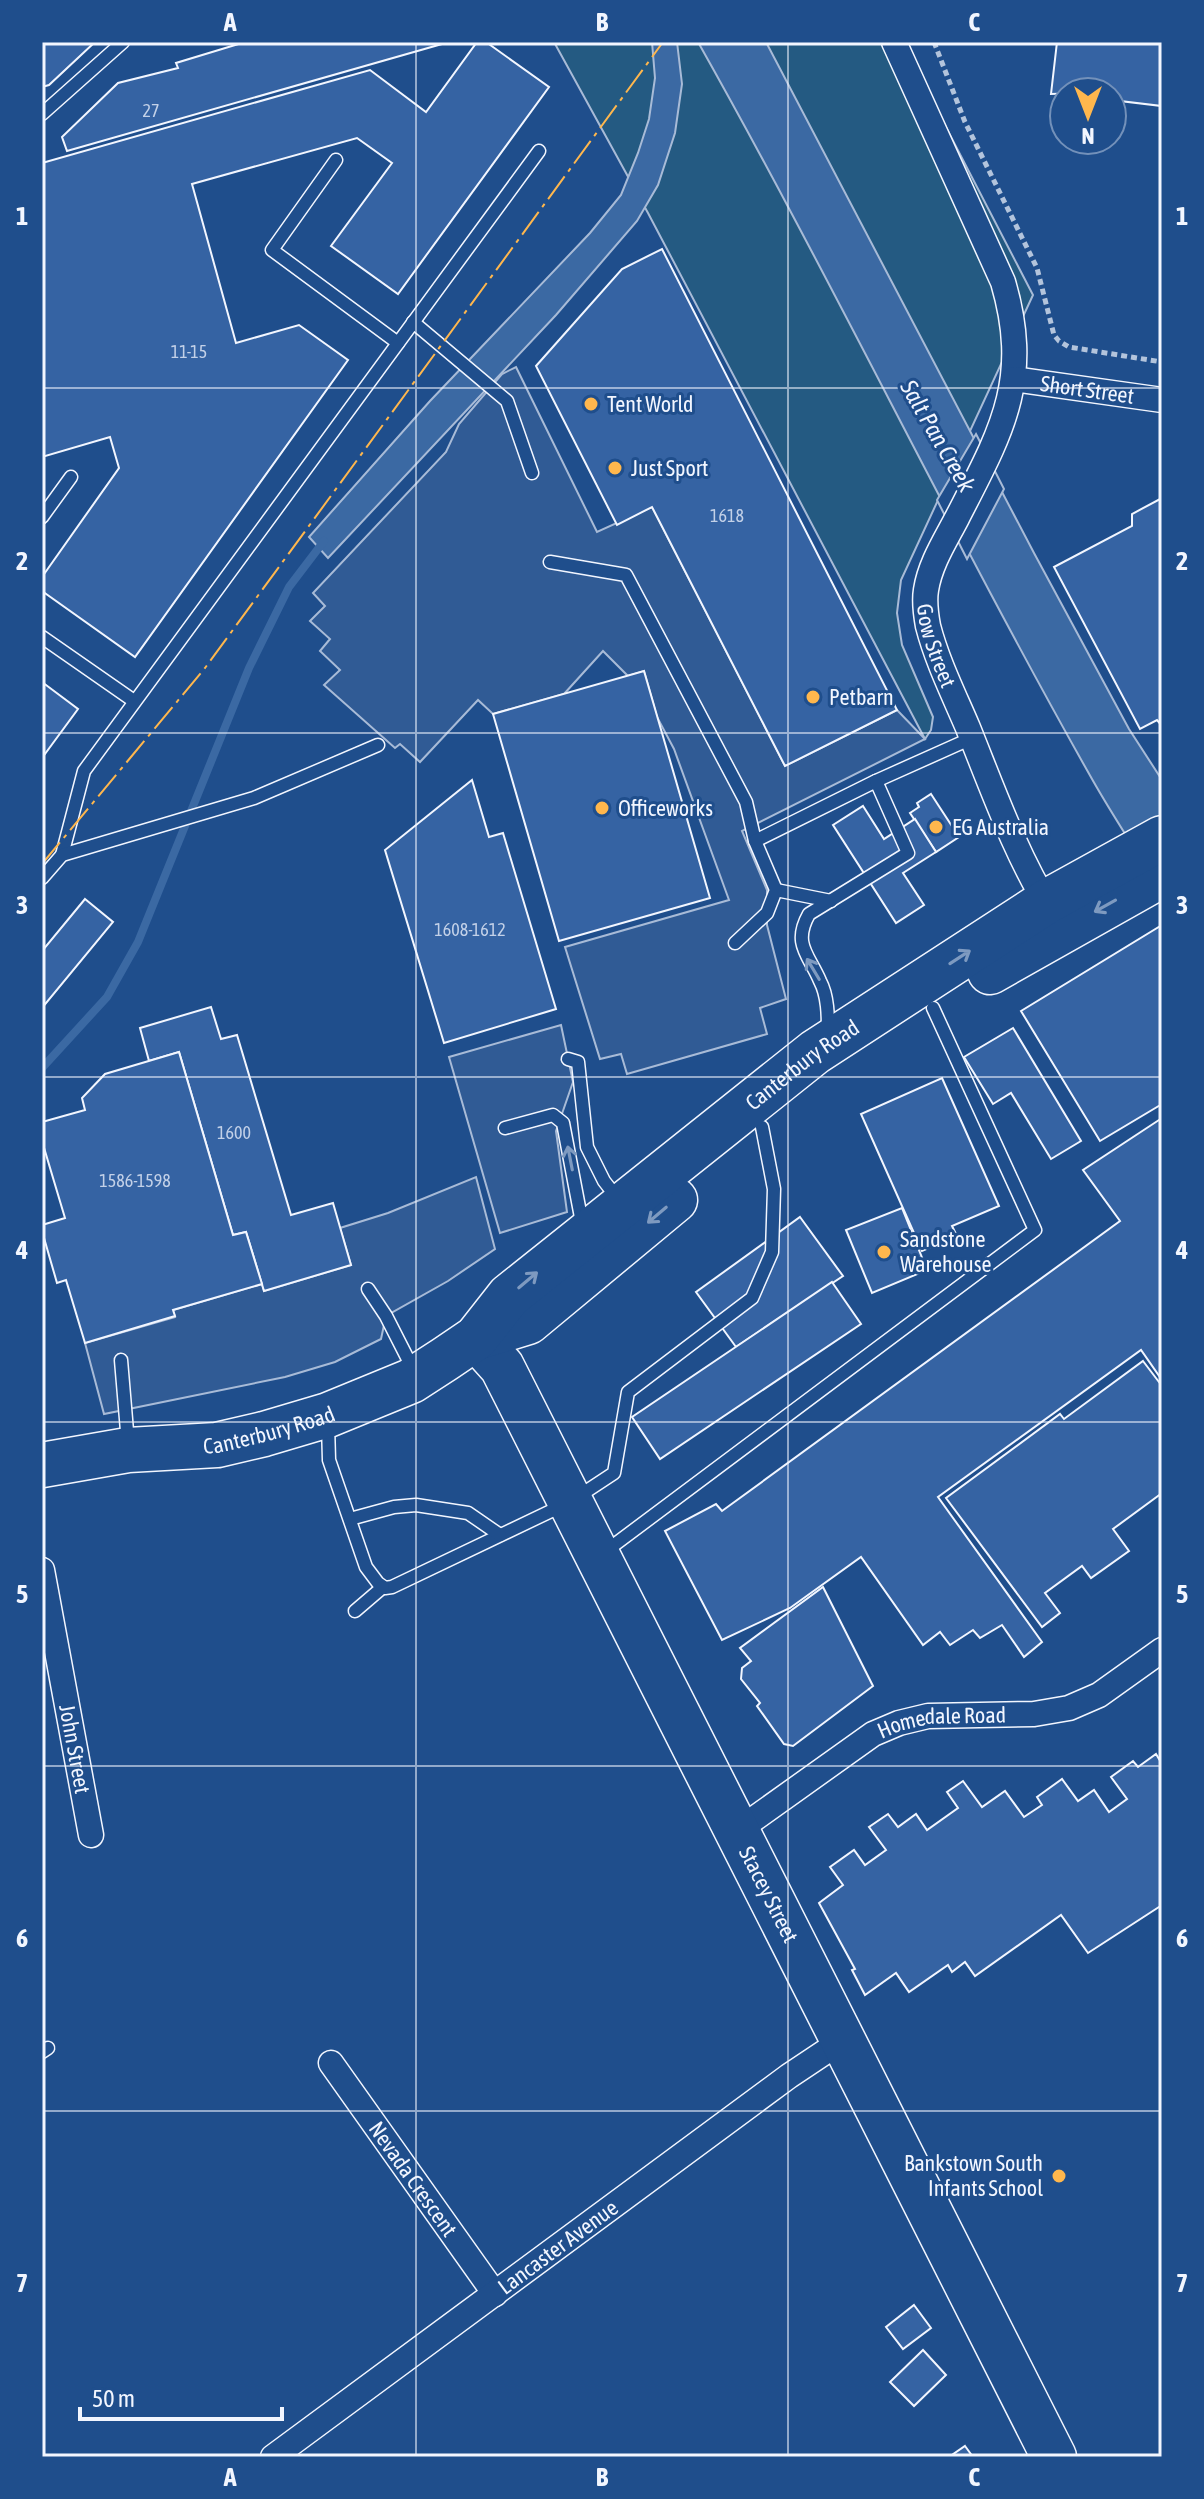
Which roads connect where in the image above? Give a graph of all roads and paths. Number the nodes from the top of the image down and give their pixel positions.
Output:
1 (123, 42) edge
2 (894, 42) edge
3 (934, 42) edge
4 (42, 114) edge
5 (539, 151) dead end
6 (336, 160) dead end
7 (413, 322) junction
8 (398, 343) junction
9 (1162, 362) edge
10 (1014, 379) junction
11 (1162, 400) edge
12 (532, 473) dead end
13 (71, 477) dead end
14 (42, 517) edge
15 (550, 562) dead end
16 (42, 637) edge
17 (134, 701) junction
18 (972, 738) junction
19 (378, 745) dead end
20 (876, 781) junction
21 (755, 841) junction
22 (62, 855) junction
23 (1150, 863) edge
24 (42, 878) edge
25 (776, 890) junction
26 (831, 901) junction
27 (1054, 916) junction
28 (735, 943) dead end
29 (933, 1008) junction
30 (827, 1044) junction
31 (568, 1059) dead end
32 (762, 1127) junction
33 (505, 1128) dead end
34 (622, 1204) junction
35 (584, 1235) junction
36 (368, 1289) dead end
37 (476, 1338) junction
38 (121, 1360) dead end
39 (417, 1377) junction
40 (328, 1415) junction
41 (128, 1450) junction
42 (42, 1465) edge
43 (570, 1502) junction
44 (350, 1519) junction
45 (500, 1535) junction
46 (598, 1557) junction
47 (42, 1570) edge
48 (383, 1587) junction
49 (355, 1611) dead end
50 (1162, 1650) edge
51 (737, 1831) junction
52 (91, 1835) dead end
53 (843, 2040) junction
54 (331, 2063) dead end
55 (495, 2294) junction
56 (273, 2457) edge
57 (1054, 2457) edge

1 - 4 lane
2 - 10 street, Gow Street
3 - 9 path
5 - 7 lane
6 - 8 lane
7 - 8 lane
7 - 12 lane
8 - 17 lane
10 - 11 street, Short Street
10 - 18 street, Gow Street
13 - 14 lane
15 - 21 lane
16 - 17 lane
17 - 22 lane
18 - 20 lane
18 - 27 street, Gow Street
19 - 22 lane
20 - 21 lane
20 - 26 lane
21 - 25 lane
22 - 24 lane
23 - 27 highway, Canterbury Road
25 - 26 lane
25 - 28 lane
30 -> 26 lane
27 - 29 highway, Canterbury Road
30 -> 27 highway, Canterbury Road
29 - 32 highway, Canterbury Road
29 - 46 lane
30 - 34 highway, Canterbury Road
31 - 34 lane
32 -> 37 highway, Canterbury Road
32 - 43 lane
35 -> 33 lane
34 - 35 highway, Canterbury Road
37 -> 35 highway, Canterbury Road
36 - 39 lane
37 - 39 highway, Canterbury Road
37 - 43 highway, Stacey Street
38 - 41 lane
39 - 40 highway, Canterbury Road
40 - 41 highway, Canterbury Road
40 - 44 lane
41 - 42 highway, Canterbury Road
43 - 45 lane
43 - 46 highway, Stacey Street
44 - 45 lane
44 - 48 lane
45 - 48 lane
46 - 51 highway, Stacey Street
47 - 52 street, John Street
48 - 49 lane
50 - 51 street, Homedale Road
51 - 53 highway, Stacey Street
53 - 55 street, Lancaster Avenue
53 - 57 highway, Stacey Street
54 - 55 street, Nevada Crescent
55 - 56 street, Lancaster Avenue

